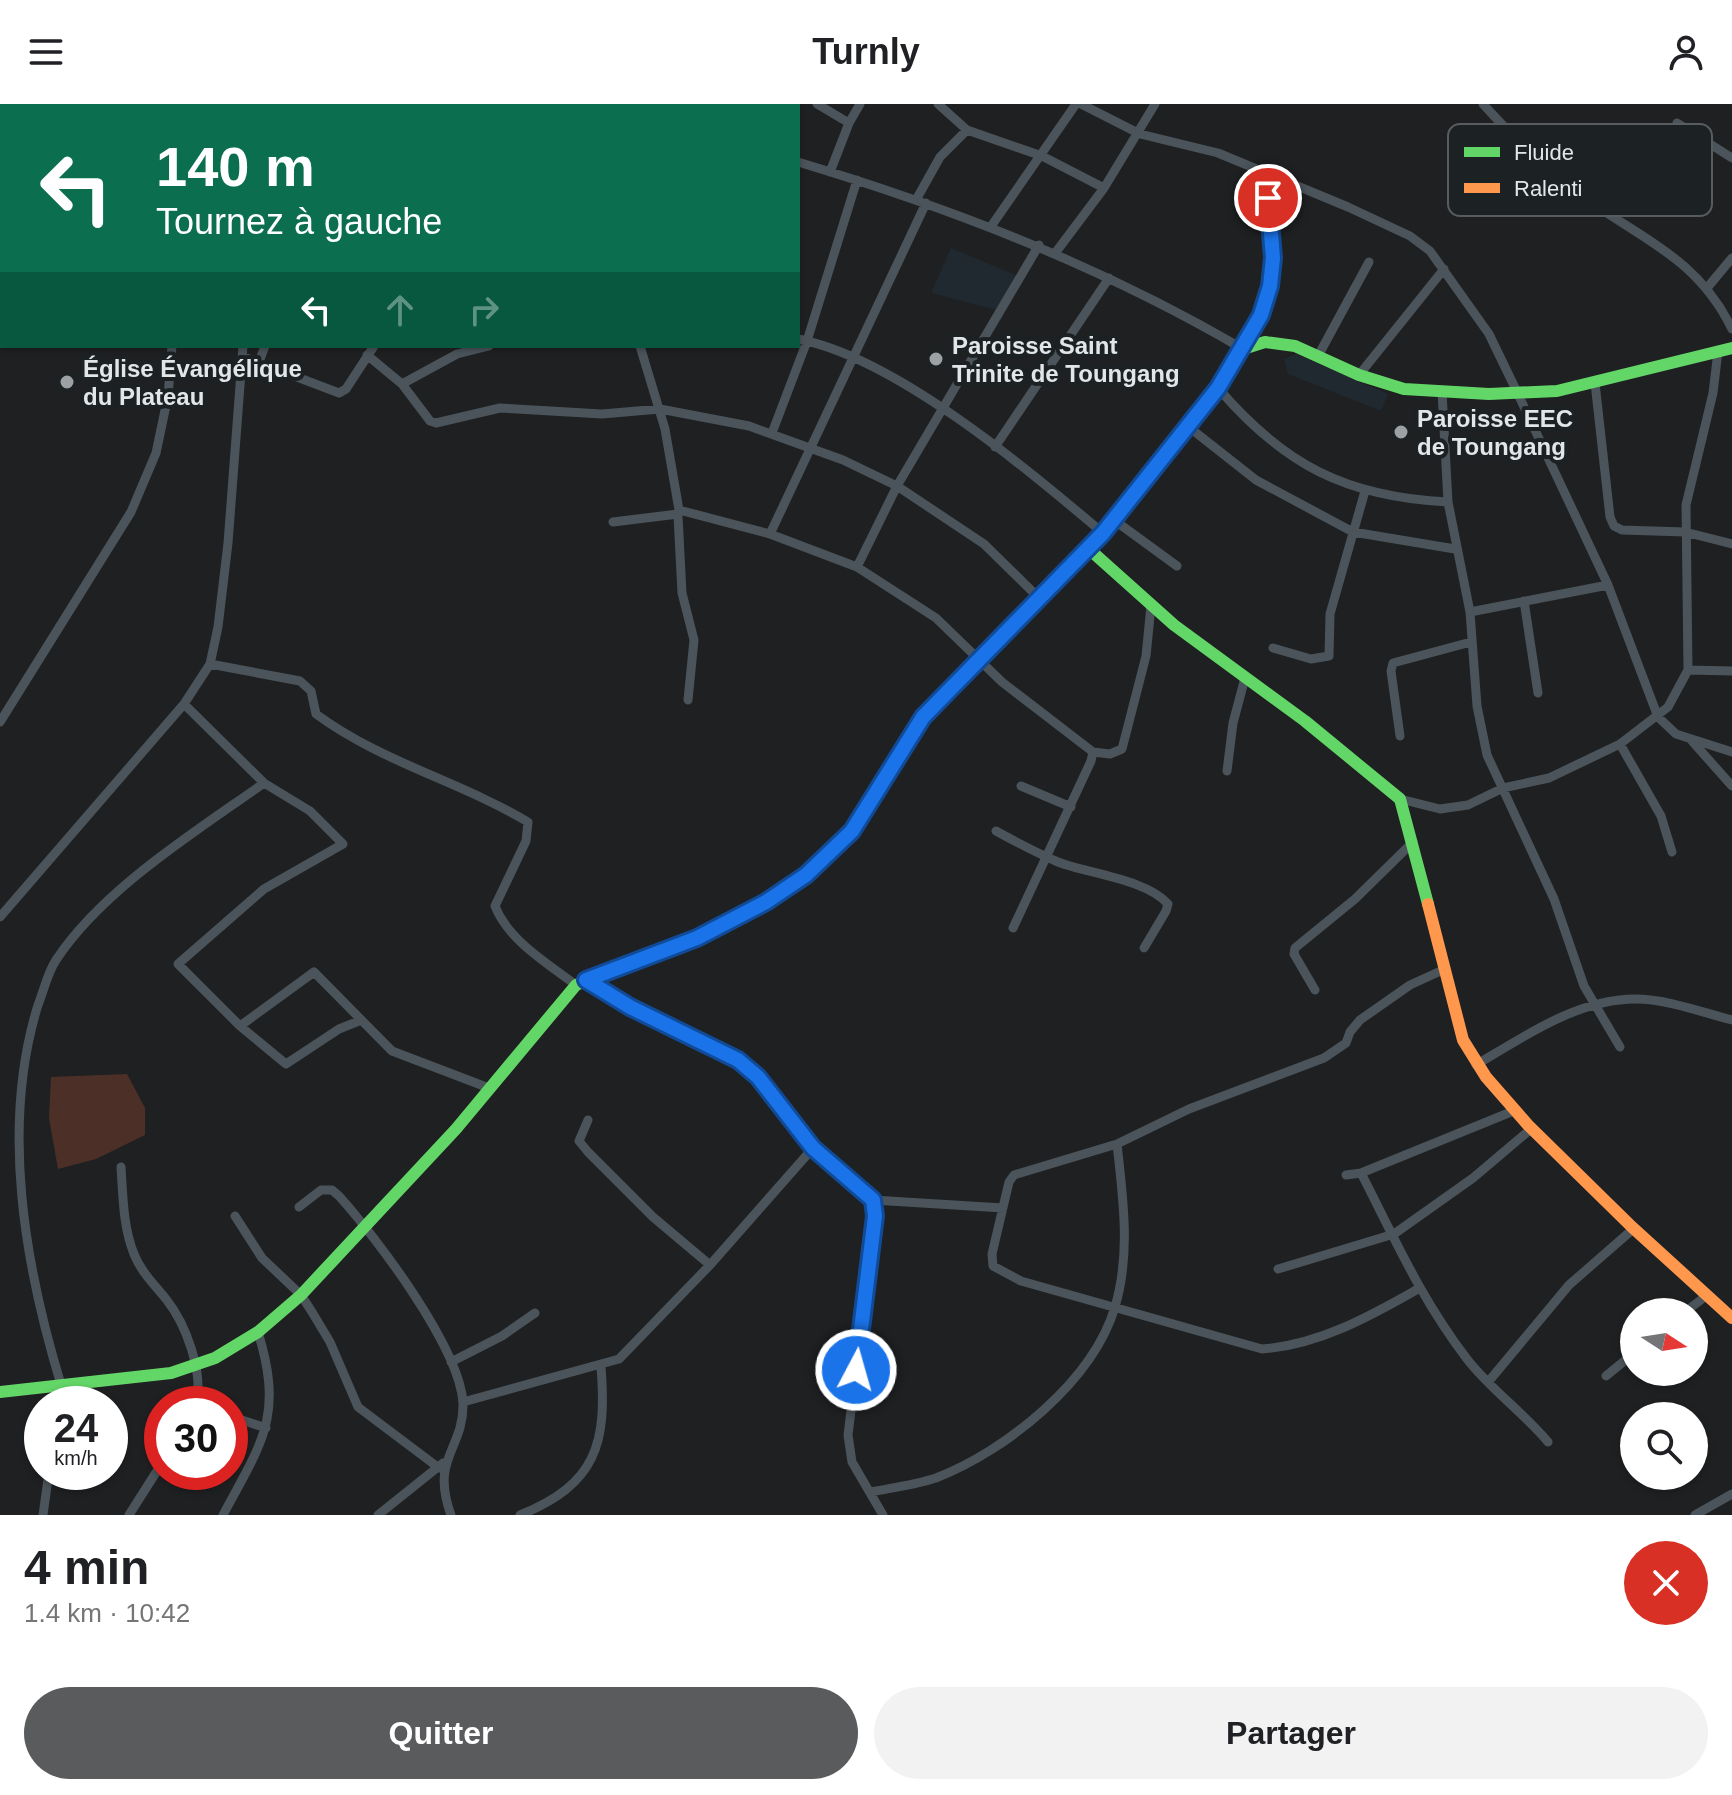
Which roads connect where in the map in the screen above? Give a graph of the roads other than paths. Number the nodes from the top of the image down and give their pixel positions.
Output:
1 (817, 104) edge
2 (860, 104) edge
3 (938, 104) edge
4 (1078, 104) edge
5 (1155, 104) edge
6 (1483, 104) edge
7 (849, 123) junction
8 (1504, 124) edge
9 (967, 130) junction
10 (1140, 134) junction
11 (1712, 145) edge
12 (1042, 156) junction
13 (1732, 158) edge
14 (800, 163) edge
15 (830, 172) junction
16 (1266, 173) junction
17 (857, 180) junction
18 (1104, 188) junction
19 (921, 202) junction
20 (1615, 216) edge
21 (992, 225) junction
22 (1039, 245) junction
23 (1056, 252) junction
24 (1732, 258) edge
25 (1369, 262) dead end
26 (1444, 269) junction
27 (1109, 278) junction
28 (1707, 288) junction
29 (1732, 329) edge
30 (802, 340) edge
31 (172, 348) edge
32 (243, 348) edge
33 (264, 348) edge
34 (372, 348) edge
35 (481, 348) edge
36 (641, 348) edge
37 (799, 348) edge
38 (1732, 348) edge
39 (1243, 349) junction
40 (1718, 351) junction
41 (367, 355) junction
42 (1318, 356) junction
43 (244, 357) junction
44 (855, 359) junction
45 (259, 362) junction
46 (1359, 375) junction
47 (1595, 383) junction
48 (402, 384) junction
49 (1218, 388) junction
50 (1442, 392) junction
51 (1518, 394) junction
52 (660, 409) junction
53 (944, 410) junction
54 (1190, 428) junction
55 (772, 433) junction
56 (995, 447) junction
57 (813, 448) junction
58 (897, 486) junction
59 (1365, 491) junction
60 (1448, 502) junction
61 (678, 513) junction
62 (1114, 520) junction
63 (613, 522) dead end
64 (1353, 532) junction
65 (1685, 532) junction
66 (1103, 533) junction
67 (770, 534) junction
68 (1732, 544) edge
69 (1089, 549) junction
70 (1455, 549) junction
71 (1177, 566) dead end
72 (857, 567) junction
73 (1608, 585) junction
74 (1040, 599) junction
75 (1524, 601) junction
76 (1151, 606) junction
77 (1470, 612) junction
78 (1471, 642) junction
79 (1273, 648) dead end
80 (980, 659) junction
81 (210, 664) junction
82 (1688, 670) junction
83 (1732, 671) edge
84 (1245, 678) junction
85 (1538, 693) dead end
86 (688, 700) dead end
87 (184, 704) junction
88 (1658, 717) junction
89 (0, 722) edge
90 (1400, 736) dead end
91 (1692, 741) junction
92 (1620, 744) junction
93 (1093, 752) junction
94 (1732, 752) edge
95 (1227, 771) dead end
96 (264, 783) junction
97 (1021, 786) dead end
98 (1732, 786) edge
99 (1503, 788) junction
100 (1400, 799) junction
101 (1071, 807) junction
102 (996, 831) dead end
103 (1413, 842) junction
104 (1672, 852) dead end
105 (1047, 857) junction
106 (0, 917) edge
107 (1013, 928) dead end
108 (1144, 948) dead end
109 (1445, 969) junction
110 (581, 983) junction
111 (1315, 990) dead end
112 (1594, 1003) junction
113 (1732, 1020) edge
114 (359, 1021) junction
115 (240, 1026) junction
116 (1620, 1047) dead end
117 (1476, 1065) junction
118 (489, 1088) junction
119 (1511, 1112) junction
120 (588, 1120) dead end
121 (1531, 1129) junction
122 (1117, 1144) junction
123 (813, 1148) junction
124 (121, 1167) dead end
125 (1361, 1173) junction
126 (1346, 1175) dead end
127 (873, 1200) junction
128 (299, 1207) dead end
129 (1003, 1208) junction
130 (235, 1216) dead end
131 (366, 1225) junction
132 (1632, 1230) junction
133 (1394, 1234) junction
134 (710, 1265) junction
135 (1278, 1269) dead end
136 (1418, 1289) junction
137 (301, 1295) junction
138 (1706, 1296) junction
139 (1703, 1298) edge
140 (1115, 1309) junction
141 (535, 1313) dead end
142 (1731, 1313) edge
143 (258, 1332) junction
144 (451, 1362) junction
145 (1620, 1364) edge
146 (194, 1366) junction
147 (601, 1367) junction
148 (1606, 1376) dead end
149 (1489, 1381) junction
150 (61, 1386) edge
151 (77, 1386) edge
152 (196, 1386) edge
153 (24, 1390) edge
154 (0, 1392) edge
155 (463, 1402) junction
156 (248, 1422) edge
157 (266, 1428) junction
158 (1548, 1442) dead end
159 (442, 1464) junction
160 (46, 1490) edge
161 (145, 1490) edge
162 (870, 1492) junction
163 (1732, 1494) edge
164 (43, 1515) edge
165 (129, 1515) edge
166 (223, 1515) edge
167 (378, 1515) edge
168 (451, 1515) edge
169 (520, 1515) edge
170 (883, 1515) edge
171 (1695, 1515) edge

1 - 7 street
2 - 7 street
3 - 9 street
4 - 10 street
4 - 12 street
5 - 10 street
6 - 8 street
7 - 15 street
9 - 12 street
9 - 19 street
10 - 16 street
10 - 18 street
11 - 13 street
12 - 18 street
12 - 21 street
14 - 15 street
15 - 17 street
16 - 26 street
16 - 39 street
17 - 19 street
17 - 30 street
18 - 23 street
19 - 21 street
19 - 44 street
20 - 28 street
21 - 22 street
22 - 23 street
22 - 53 street
23 - 27 street
24 - 28 street
25 - 42 street
26 - 46 street
26 - 51 street
27 - 39 street
27 - 56 street
28 - 29 street
30 - 44 street
31 - 89 street
32 - 43 street
33 - 45 street
34 - 41 street
35 - 48 street
36 - 52 street
37 - 55 street
38 - 40 street
39 - 42 street
39 - 49 street
40 - 47 street
40 - 65 street
41 - 45 street
41 - 48 street
42 - 46 street
43 - 45 street
43 - 81 street
44 - 53 street
44 - 57 street
46 - 50 street
47 - 51 street
47 - 65 street
48 - 52 street
49 - 54 street
49 - 59 street
50 - 51 street
50 - 60 street
51 - 73 street
52 - 55 street
52 - 61 street
53 - 56 street
53 - 58 street
54 - 62 street
54 - 64 street
55 - 57 street
56 - 66 street
57 - 58 street
57 - 67 street
58 - 72 street
58 - 74 street
59 - 60 street
59 - 64 street
60 - 70 street
61 - 63 street
61 - 67 street
61 - 86 street
62 - 66 street
62 - 71 street
64 - 70 street
64 - 79 street
65 - 68 street
65 - 82 street
66 - 69 street
67 - 72 street
69 - 74 street
69 - 76 street
70 - 77 street
72 - 80 street
73 - 75 street
73 - 88 street
74 - 80 street
75 - 77 street
75 - 85 street
76 - 84 street
76 - 93 street
77 - 78 street
78 - 90 street
78 - 99 street
80 - 93 street
80 - 110 street
81 - 87 street
81 - 110 street
82 - 83 street
82 - 88 street
84 - 95 street
84 - 100 street
87 - 96 street
87 - 106 street
88 - 91 street
88 - 92 street
91 - 94 street
91 - 98 street
92 - 99 street
92 - 104 street
93 - 101 street
96 - 115 street
96 - 150 street
97 - 101 street
99 - 100 street
99 - 112 street
100 - 103 street
101 - 105 street
102 - 105 street
103 - 109 street
103 - 111 street
105 - 107 street
105 - 108 street
109 - 117 street
109 - 122 street
110 - 118 street
110 - 123 street
112 - 113 street
112 - 116 street
112 - 117 street
114 - 115 street
114 - 115 street
114 - 118 street
117 - 119 street
118 - 131 street
119 - 121 street
119 - 125 street
120 - 134 street
121 - 132 street
121 - 133 street
122 - 129 street
122 - 140 street
123 - 127 street
123 - 134 street
124 - 146 street
125 - 126 street
125 - 133 street
127 - 129 street
127 - 162 street
128 - 131 street
129 - 140 street
130 - 137 street
131 - 137 street
131 - 144 street
132 - 138 street
132 - 149 street
133 - 135 street
133 - 136 street
134 - 147 street
136 - 140 street
136 - 149 street
137 - 143 street
137 - 159 street
138 - 139 street
138 - 142 street
140 - 162 street
141 - 144 street
143 - 146 street
143 - 157 street
144 - 155 street
145 - 148 street
146 - 151 street
146 - 152 street
147 - 155 street
147 - 169 street
149 - 158 street
153 - 154 street
155 - 159 street
156 - 157 street
157 - 166 street
159 - 167 street
159 - 168 street
160 - 164 street
161 - 165 street
162 - 170 street
163 - 171 street

